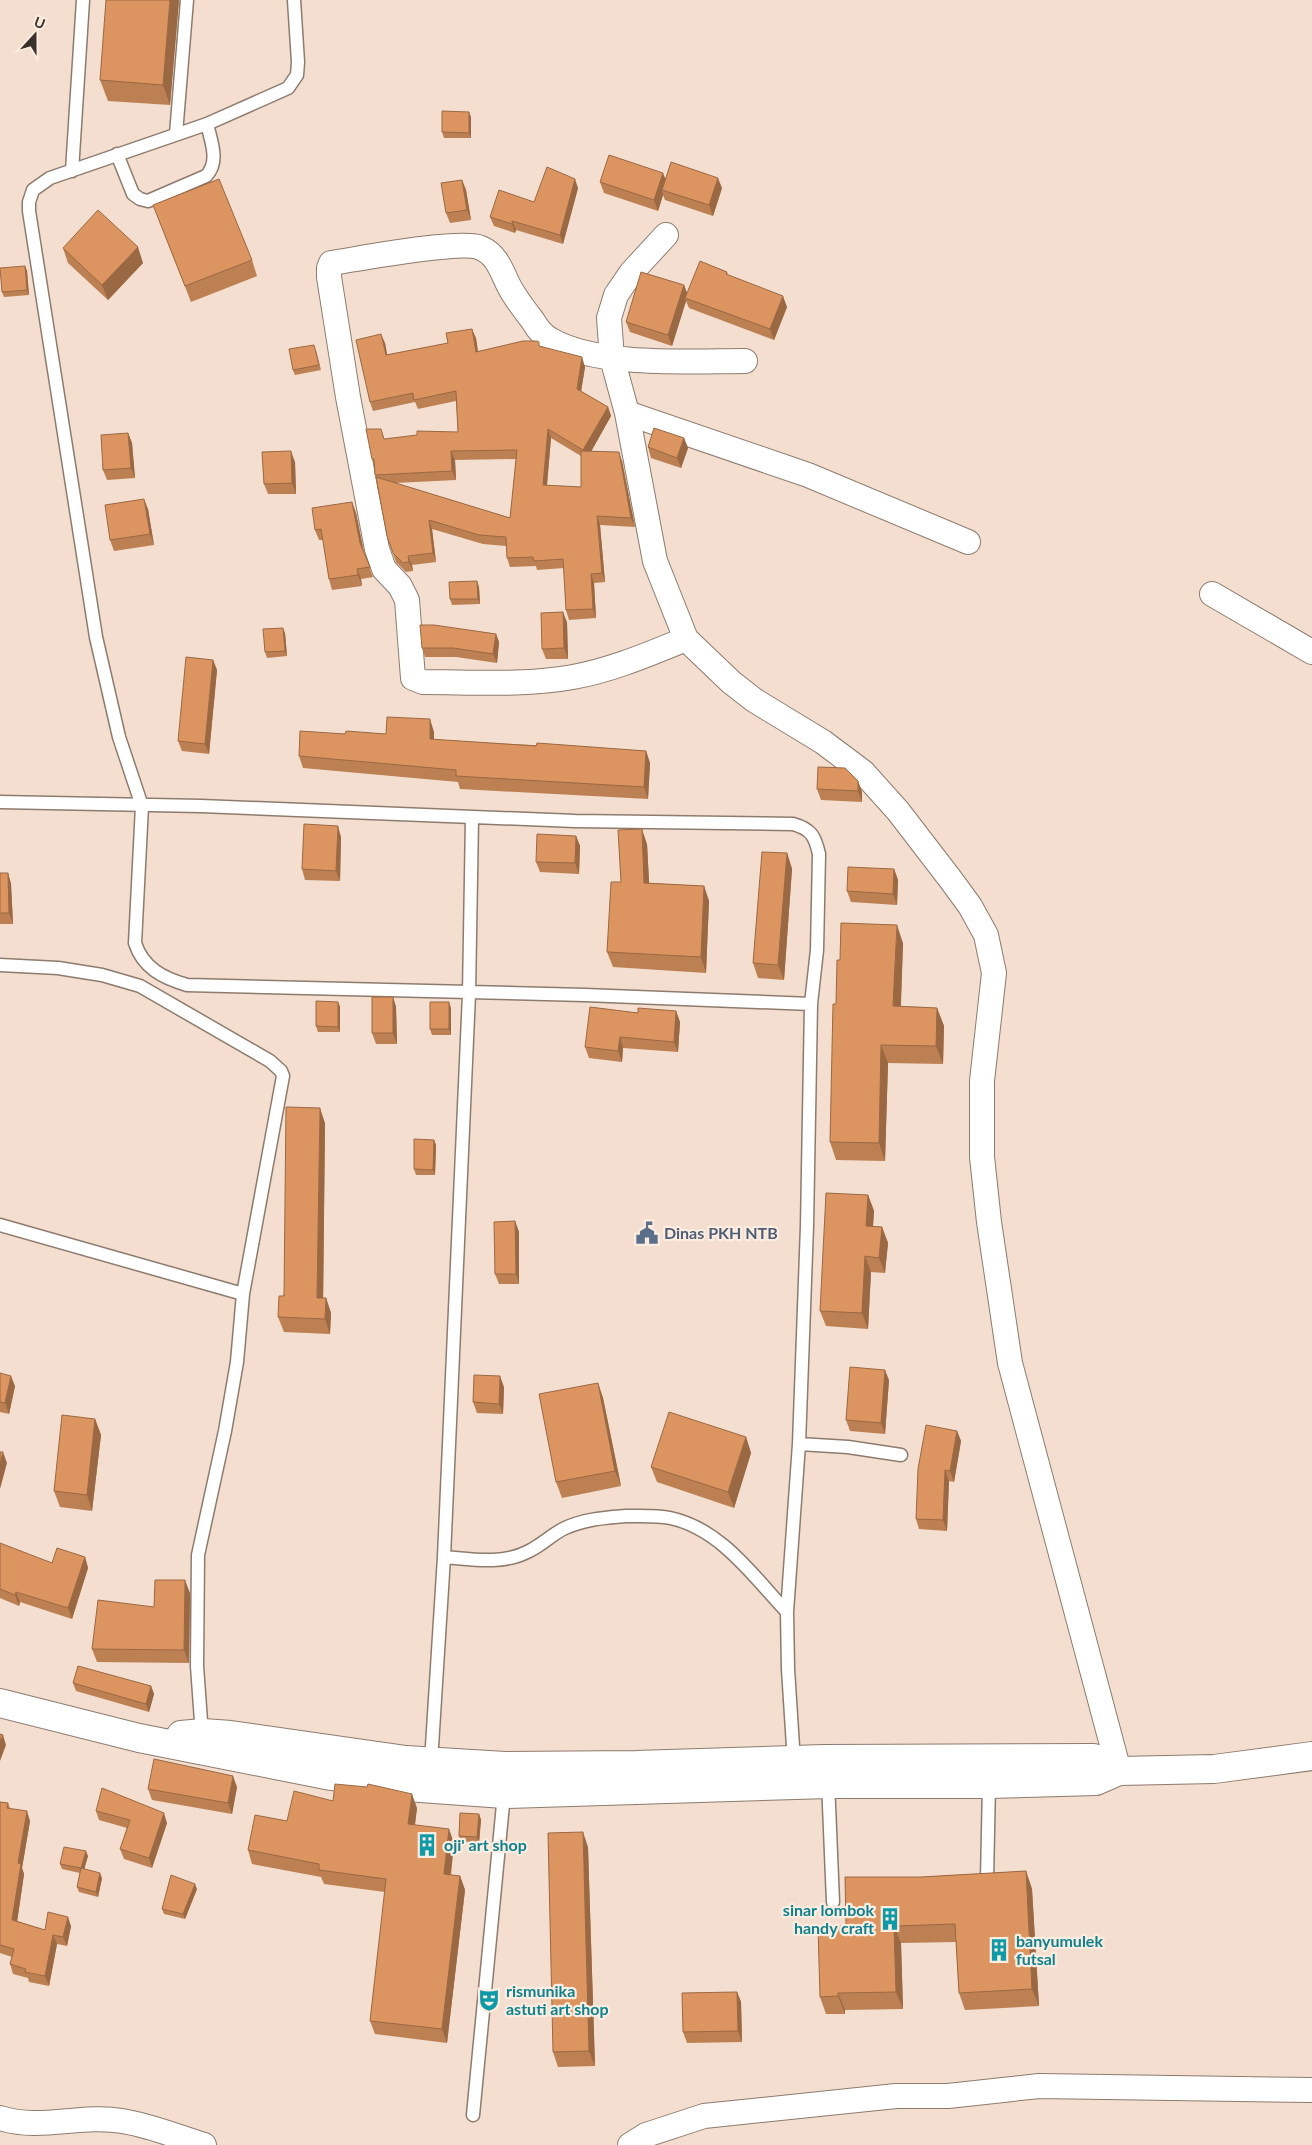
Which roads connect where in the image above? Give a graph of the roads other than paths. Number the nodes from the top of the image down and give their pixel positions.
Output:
1 (83, 0) edge
2 (187, 0) edge
3 (294, 0) edge
4 (207, 124) junction
5 (176, 134) junction
6 (117, 154) junction
7 (72, 171) junction
8 (666, 235) dead end
9 (612, 358) junction
10 (745, 361) dead end
11 (627, 413) junction
12 (968, 542) dead end
13 (1212, 594) dead end
14 (686, 639) junction
15 (1312, 652) edge
16 (0, 802) edge
17 (142, 806) junction
18 (472, 818) junction
19 (0, 965) edge
20 (469, 994) junction
21 (811, 1004) junction
22 (0, 1225) edge
23 (243, 1294) junction
24 (799, 1444) junction
25 (901, 1455) dead end
26 (444, 1557) junction
27 (787, 1612) junction
28 (0, 1703) edge
29 (202, 1741) junction
30 (1312, 1756) edge
31 (793, 1759) junction
32 (418, 1761) junction
33 (1119, 1771) junction
34 (826, 1772) junction
35 (989, 1784) junction
36 (799, 1786) junction
37 (407, 1787) junction
38 (504, 1794) junction
39 (987, 1879) edge
40 (833, 1902) dead end
41 (1312, 2090) edge
42 (473, 2115) dead end
43 (0, 2118) edge
44 (204, 2145) edge
45 (630, 2145) edge

1 - 7 lane
2 - 5 lane
3 - 4 lane
4 - 5 lane
4 - 6 lane
5 - 6 lane
6 - 7 lane
7 - 17 lane
8 - 9 street
9 - 10 street
9 - 11 street
9 - 14 street
11 - 12 street
11 - 14 street
13 - 15 street
14 - 33 street
16 - 17 lane
17 - 18 lane
17 - 20 lane
18 - 20 lane
18 - 21 lane
19 - 23 lane
20 - 21 lane
20 - 26 lane
21 - 24 lane
22 - 23 lane
23 - 29 lane
24 - 25 lane
24 - 27 lane
26 - 27 lane
26 - 32 lane
27 - 31 lane
28 - 29 main road
29 - 32 main road
29 - 37 main road
30 - 33 main road
31 - 32 main road
31 - 34 main road
31 - 36 lane
32 - 37 main road
33 - 34 main road
33 - 35 main road
34 - 35 main road
34 - 36 main road
34 - 40 lane
35 - 39 lane
36 - 38 main road
37 - 38 main road
38 - 42 lane
41 - 45 street
43 - 44 street

